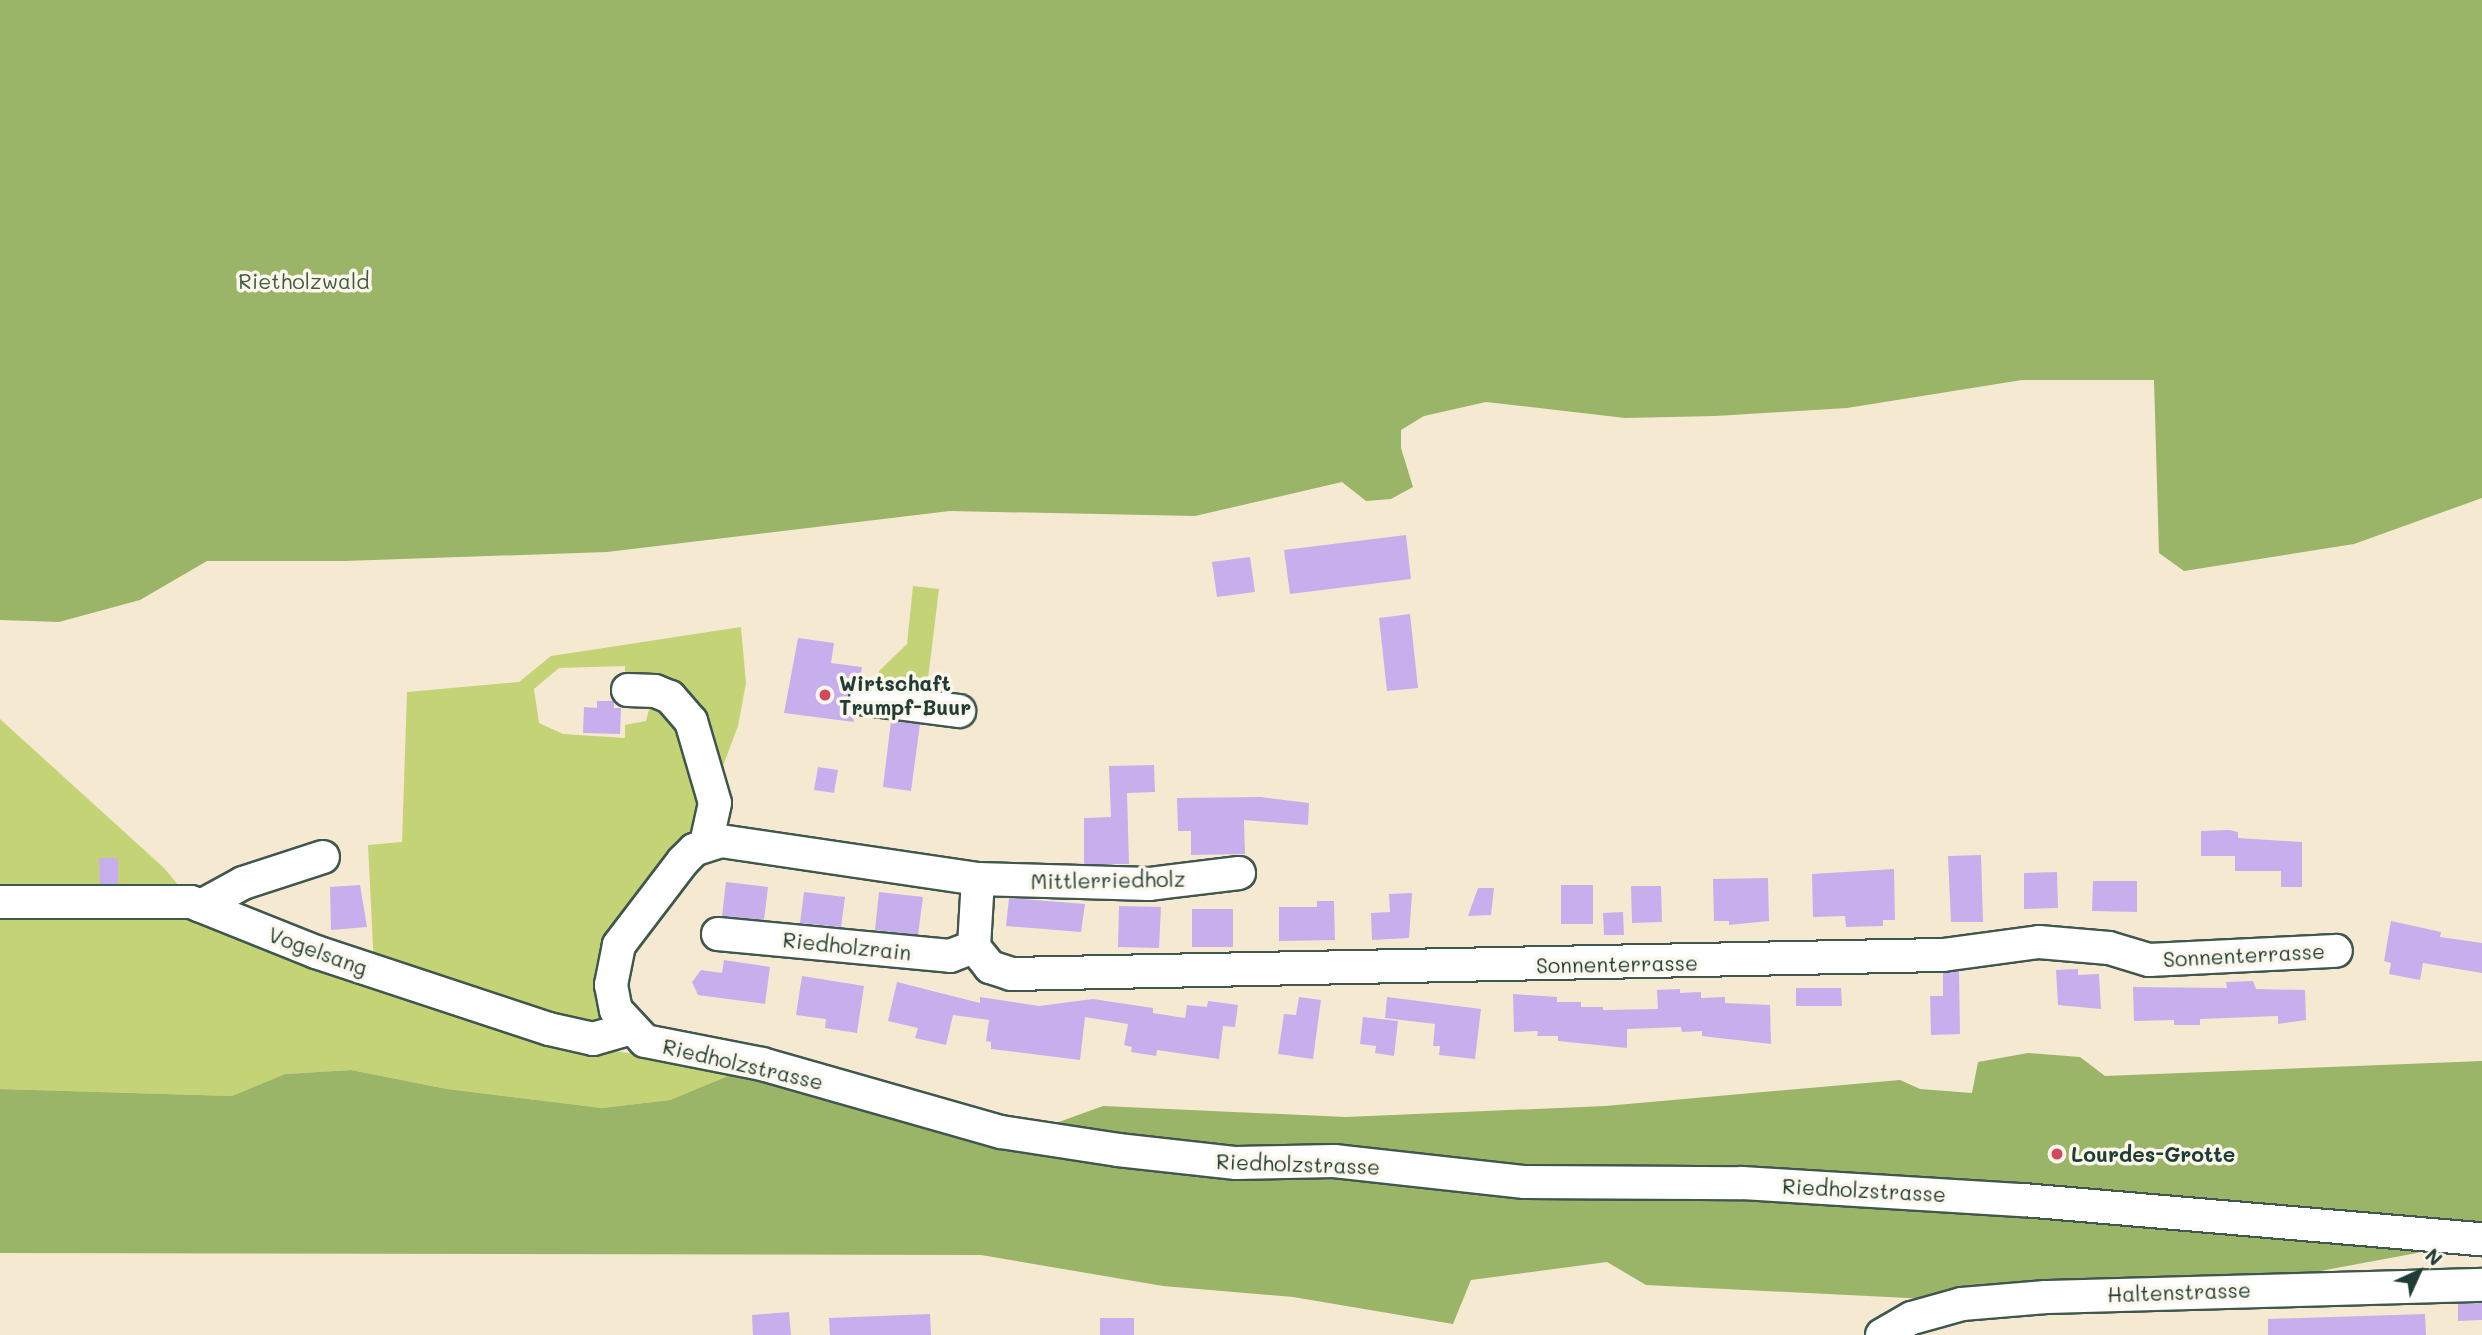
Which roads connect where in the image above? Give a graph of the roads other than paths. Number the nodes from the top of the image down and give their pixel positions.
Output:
1 (628, 690) dead end
2 (866, 699) dead end
3 (959, 711) dead end
4 (706, 844) junction
5 (323, 857) dead end
6 (1239, 873) dead end
7 (978, 879) junction
8 (0, 902) edge
9 (201, 906) junction
10 (718, 934) dead end
11 (974, 947) junction
12 (2336, 951) dead end
13 (629, 1029) junction
14 (2482, 1239) edge
15 (2482, 1285) edge
16 (1882, 1335) edge

1 - 4 street
2 - 3 street
4 - 7 street
4 - 13 street
5 - 9 street
6 - 7 street, Mittlerriedholz
7 - 11 street
8 - 9 street, Vogelsang
9 - 13 street, Vogelsang
10 - 11 street, Riedholzrain
11 - 12 street, Sonnenterrasse
13 - 14 street, Riedholzstrasse
15 - 16 street, Haltenstrasse

